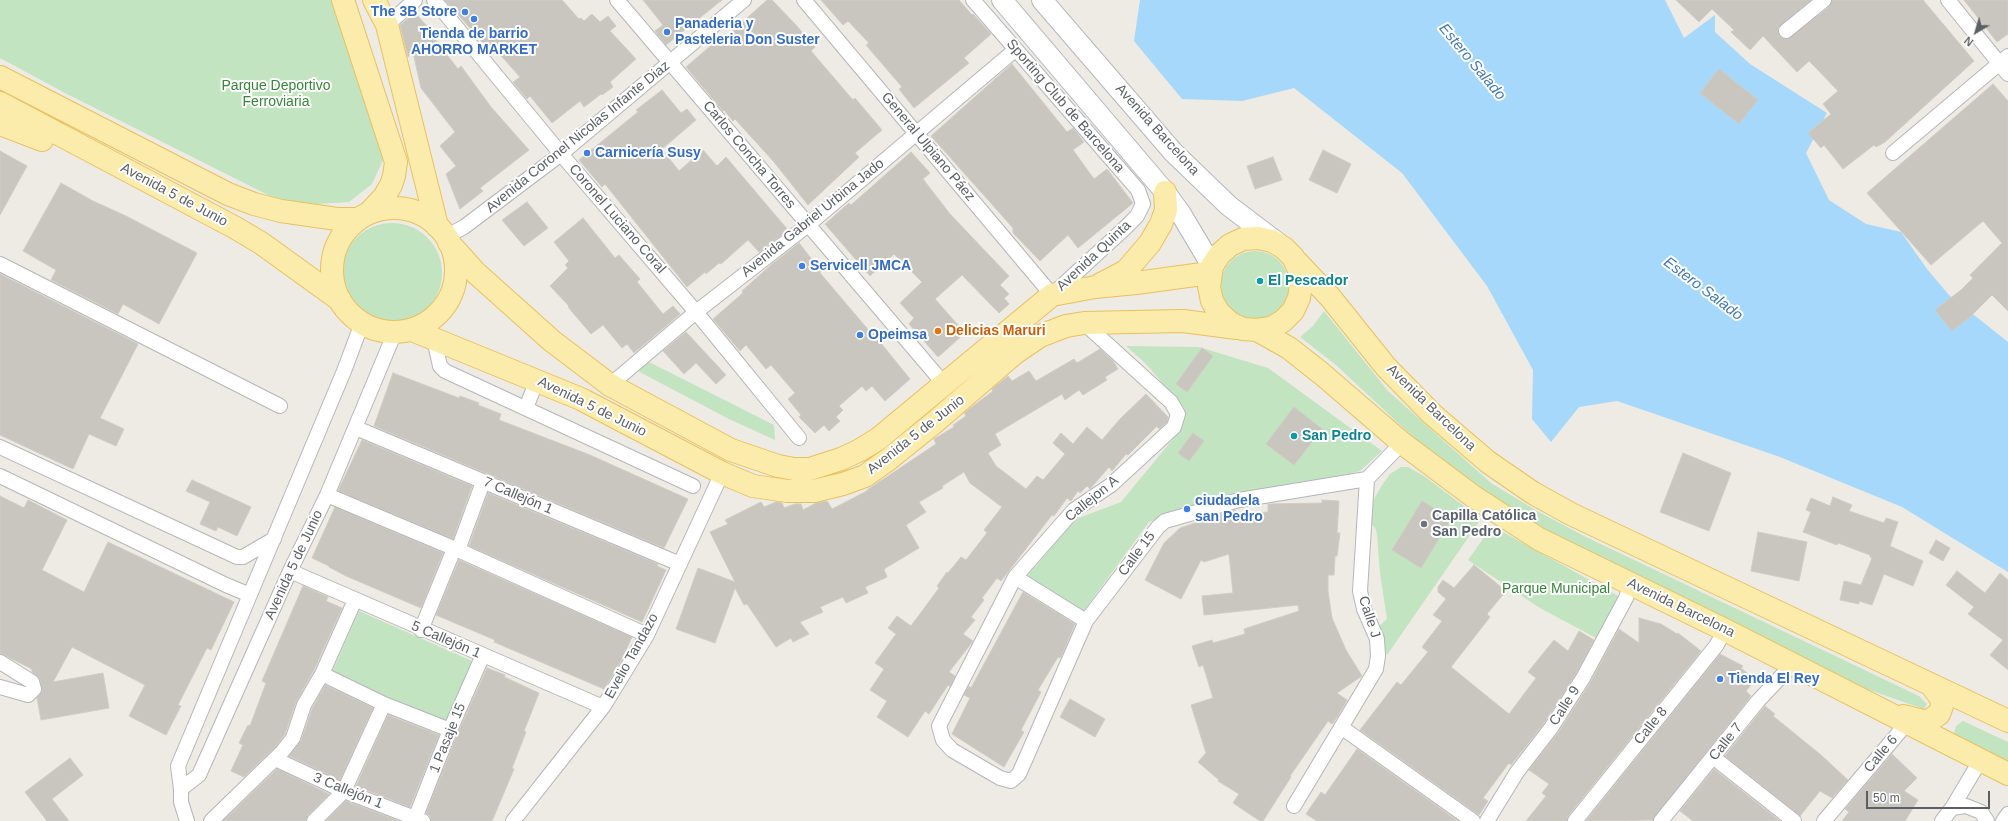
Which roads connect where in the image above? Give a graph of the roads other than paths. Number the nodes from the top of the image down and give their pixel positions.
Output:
1 (343, 0) edge
2 (374, 0) edge
3 (415, 0) edge
4 (434, 0) edge
5 (617, 0) edge
6 (744, 0) edge
7 (804, 0) edge
8 (974, 0) edge
9 (1002, 0) edge
10 (1042, 0) edge
11 (1824, 0) edge
12 (1948, 0) edge
13 (387, 25) junction
14 (1786, 31) dead end
15 (1015, 50) junction
16 (670, 62) junction
17 (2005, 64) edge
18 (0, 77) edge
19 (0, 103) edge
20 (0, 124) edge
21 (916, 133) junction
22 (1893, 153) dead end
23 (561, 154) junction
24 (1165, 192) junction
25 (198, 208) junction
26 (363, 216) junction
27 (1137, 216) joint
28 (808, 225) junction
29 (444, 235) junction
30 (1288, 253) junction
31 (0, 264) edge
32 (1211, 269) junction
33 (1095, 287) junction
34 (1052, 295) junction
35 (340, 300) junction
36 (696, 312) junction
37 (362, 323) junction
38 (1084, 323) junction
39 (1250, 330) junction
40 (403, 331) junction
41 (434, 339) junction
42 (537, 380) junction
43 (944, 384) junction
44 (610, 385) junction
45 (280, 406) dead end
46 (526, 408) junction
47 (356, 428) junction
48 (799, 438) dead end
49 (1402, 443) junction
50 (0, 447) edge
51 (722, 473) junction
52 (0, 476) edge
53 (1367, 478) junction
54 (483, 482) junction
55 (693, 486) dead end
56 (327, 495) junction
57 (274, 539) junction
58 (456, 550) junction
59 (680, 564) junction
60 (290, 571) junction
61 (1015, 577) junction
62 (1631, 583) junction
63 (250, 595) junction
64 (355, 600) junction
65 (1086, 620) junction
66 (421, 630) junction
67 (1725, 630) junction
68 (646, 635) junction
69 (483, 655) junction
70 (0, 662) edge
71 (1792, 664) junction
72 (322, 674) junction
73 (1931, 685) junction
74 (0, 687) edge
75 (384, 704) junction
76 (603, 708) junction
77 (1879, 708) junction
78 (2000, 717) edge
79 (1907, 723) junction
80 (1341, 727) junction
81 (450, 730) junction
82 (1952, 746) junction
83 (1713, 757) junction
84 (274, 759) junction
85 (1980, 761) junction
86 (1019, 774) joint
87 (2008, 774) edge
88 (181, 789) junction
89 (344, 791) junction
90 (1294, 806) dead end
91 (1952, 808) junction
92 (2008, 814) edge
93 (1667, 819) edge
94 (418, 820) edge
95 (187, 821) edge
96 (211, 821) edge
97 (314, 821) edge
98 (513, 821) edge
99 (1473, 821) edge
100 (1487, 821) edge
101 (1575, 821) edge
102 (1794, 821) edge
103 (1824, 821) edge
104 (1942, 821) edge
105 (1987, 821) edge
106 (2003, 821) edge

1 - 26 main road
2 - 13 main road, Avenida 5 de Junio
3 - 13 street
4 - 23 street, Coronel Luciano Coral
5 - 16 street, Carlos Concha Torres
6 - 16 street, Avenida Coronel Nicolas Infante Diaz
7 - 21 street, General Ulpiano Páez
8 - 15 street, Sporting Club de Barcelona
9 - 24 main road
10 - 30 main road, Avenida Barcelona
11 - 14 street
12 - 17 street
13 - 29 main road, Avenida 5 de Junio
15 - 21 street, Avenida Gabriel Urbina Jado
15 - 27 street, Sporting Club de Barcelona
16 - 23 street, Avenida Coronel Nicolas Infante Diaz
16 - 28 street, Carlos Concha Torres
17 - 22 street
18 - 26 main road, Avenida 5 de Junio
19 - 25 main road, Avenida 5 de Junio
20 - 25 main road
21 - 28 street, Avenida Gabriel Urbina Jado
21 - 34 street, General Ulpiano Páez
23 - 29 street, Avenida Coronel Nicolas Infante Diaz
23 - 36 street, Coronel Luciano Coral
24 - 32 main road
24 - 33 main road
25 - 35 main road, Avenida 5 de Junio
26 - 29 main road
26 - 35 main road
27 - 34 street, Avenida Quinta
28 - 36 street, Avenida Gabriel Urbina Jado
28 - 43 street, Carlos Concha Torres
29 - 40 main road
29 - 44 main road, Avenida 5 de Junio
30 - 32 main road
30 - 39 main road
30 - 73 main road, Avenida Barcelona
31 - 45 street
32 - 33 main road, Avenida 5 de Junio
32 - 39 main road
33 - 34 main road, Avenida 5 de Junio
34 - 43 main road, Avenida 5 de Junio
35 - 37 main road
36 - 44 street, Avenida Gabriel Urbina Jado
36 - 48 street, Coronel Luciano Coral
37 - 40 main road
37 - 57 street, Avenida 5 de Junio
38 - 39 main road, Avenida 5 de Junio
38 - 51 main road, Avenida 5 de Junio
38 - 61 street, Callejon A
39 - 49 main road, Avenida Barcelona
40 - 41 main road, Avenida 5 de Junio
40 - 47 street, Avenida 5 de Junio
41 - 42 main road, Avenida 5 de Junio
41 - 46 street
42 - 46 street
42 - 51 main road, Avenida 5 de Junio
43 - 44 main road, Avenida 5 de Junio
46 - 55 street
47 - 54 street, 7 Callejón 1
47 - 56 street, Avenida 5 de Junio
49 - 53 street
49 - 62 main road, Avenida Barcelona
50 - 57 street
51 - 59 street, Evelio Tandazo
52 - 63 street
53 - 65 street, Calle 15
53 - 80 street, Calle J
54 - 58 street
54 - 59 street, 7 Callejón 1
56 - 58 street
56 - 60 street, Avenida 5 de Junio
57 - 63 street, Avenida 5 de Junio
58 - 66 street
58 - 68 street
59 - 68 street, Evelio Tandazo
60 - 64 street, 5 Callejón 1
60 - 88 street, Avenida 5 de Junio
61 - 65 street
61 - 86 street, Callejon A
62 - 67 main road, Avenida Barcelona
62 - 100 street, Calle 9
63 - 88 street, Avenida 5 de Junio
64 - 66 street, 5 Callejón 1
64 - 72 street
65 - 86 street, Calle 15
66 - 69 street, 5 Callejón 1
67 - 71 main road, Avenida Barcelona
67 - 101 street, Calle 8
68 - 76 street, Evelio Tandazo
69 - 76 street, 5 Callejón 1
69 - 81 street, 1 Pasaje 15
70 - 74 street
71 - 77 main road, Avenida Barcelona
71 - 83 street, Calle 7
72 - 75 street
72 - 84 street
73 - 77 main road
73 - 78 main road, Avenida Barcelona
75 - 81 street
75 - 89 street
76 - 98 street, Evelio Tandazo
77 - 79 main road, Avenida Barcelona
78 - 82 main road
79 - 82 main road, Avenida Barcelona
79 - 103 street, Calle 6
80 - 90 street, Calle J
80 - 99 street
81 - 94 street, 1 Pasaje 15
82 - 85 main road, Avenida Barcelona
83 - 93 street, Calle 7
83 - 102 street
84 - 89 street, 3 Callejón 1
84 - 96 street
85 - 87 main road, Avenida Barcelona
85 - 91 street
88 - 95 street, Avenida 5 de Junio
89 - 94 street, 3 Callejón 1
89 - 97 street
91 - 104 street
91 - 105 street
92 - 106 street

